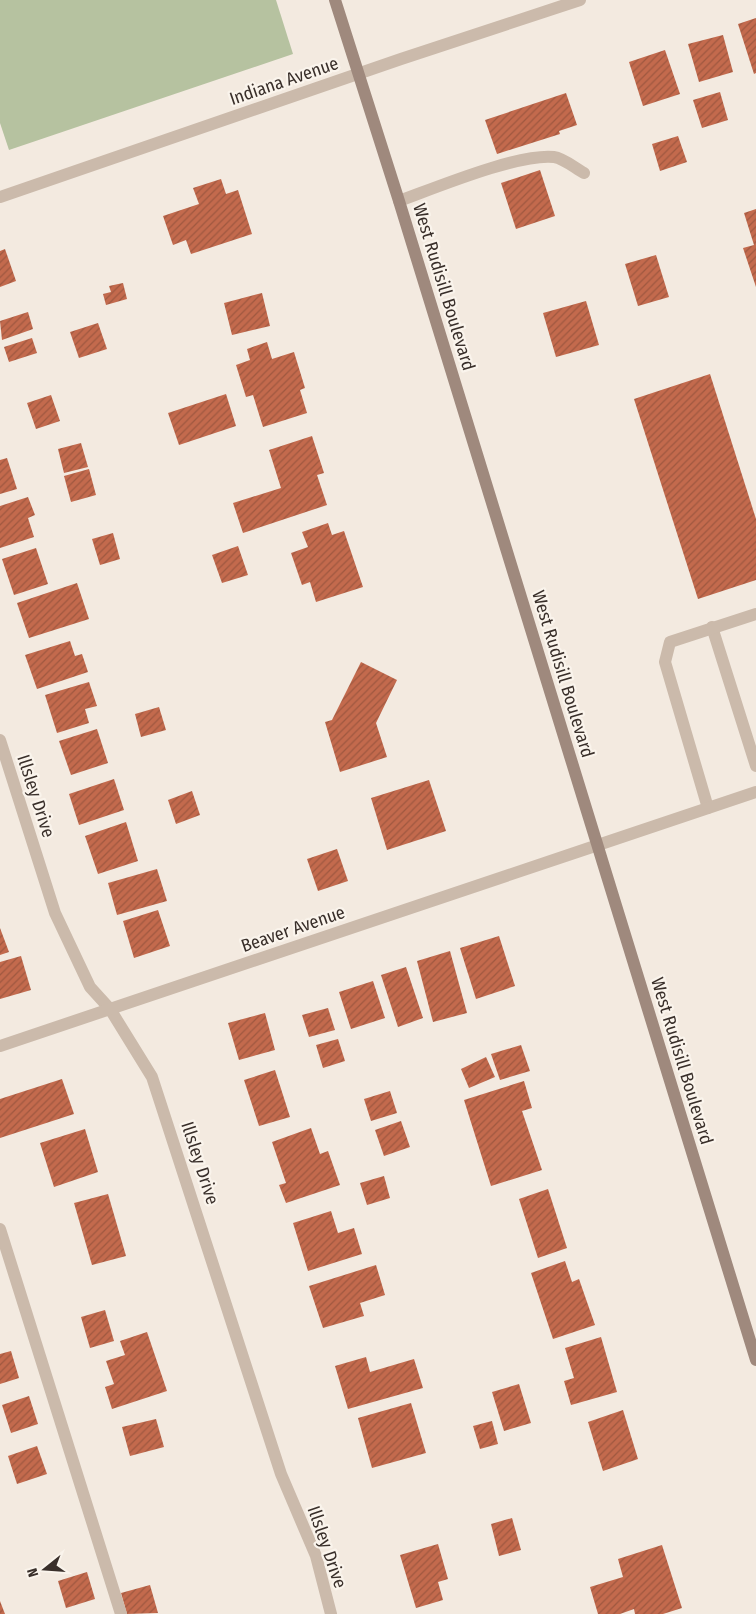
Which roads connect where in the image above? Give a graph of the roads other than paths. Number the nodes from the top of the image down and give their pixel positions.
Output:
1 (335, 0) edge
2 (580, 0) edge
3 (358, 74) junction
4 (584, 173) dead end
5 (0, 197) edge
6 (399, 201) junction
7 (756, 614) edge
8 (712, 627) junction
9 (0, 740) edge
10 (756, 766) edge
11 (756, 792) edge
12 (708, 808) junction
13 (598, 845) junction
14 (110, 1009) junction
15 (0, 1046) edge
16 (0, 1229) edge
17 (756, 1360) edge
18 (120, 1614) edge
19 (331, 1614) edge

1 - 3 street, West Rudisill Boulevard
2 - 3 street, Indiana Avenue
3 - 5 street, Indiana Avenue
3 - 6 street, West Rudisill Boulevard
4 - 6 street
6 - 13 street, West Rudisill Boulevard
7 - 8 street
8 - 10 street
8 - 12 street
9 - 14 street, Illsley Drive
11 - 12 street, Beaver Avenue
12 - 13 street, Beaver Avenue
13 - 14 street, Beaver Avenue
13 - 17 street, West Rudisill Boulevard
14 - 15 street, Beaver Avenue
14 - 19 street, Illsley Drive
16 - 18 street

